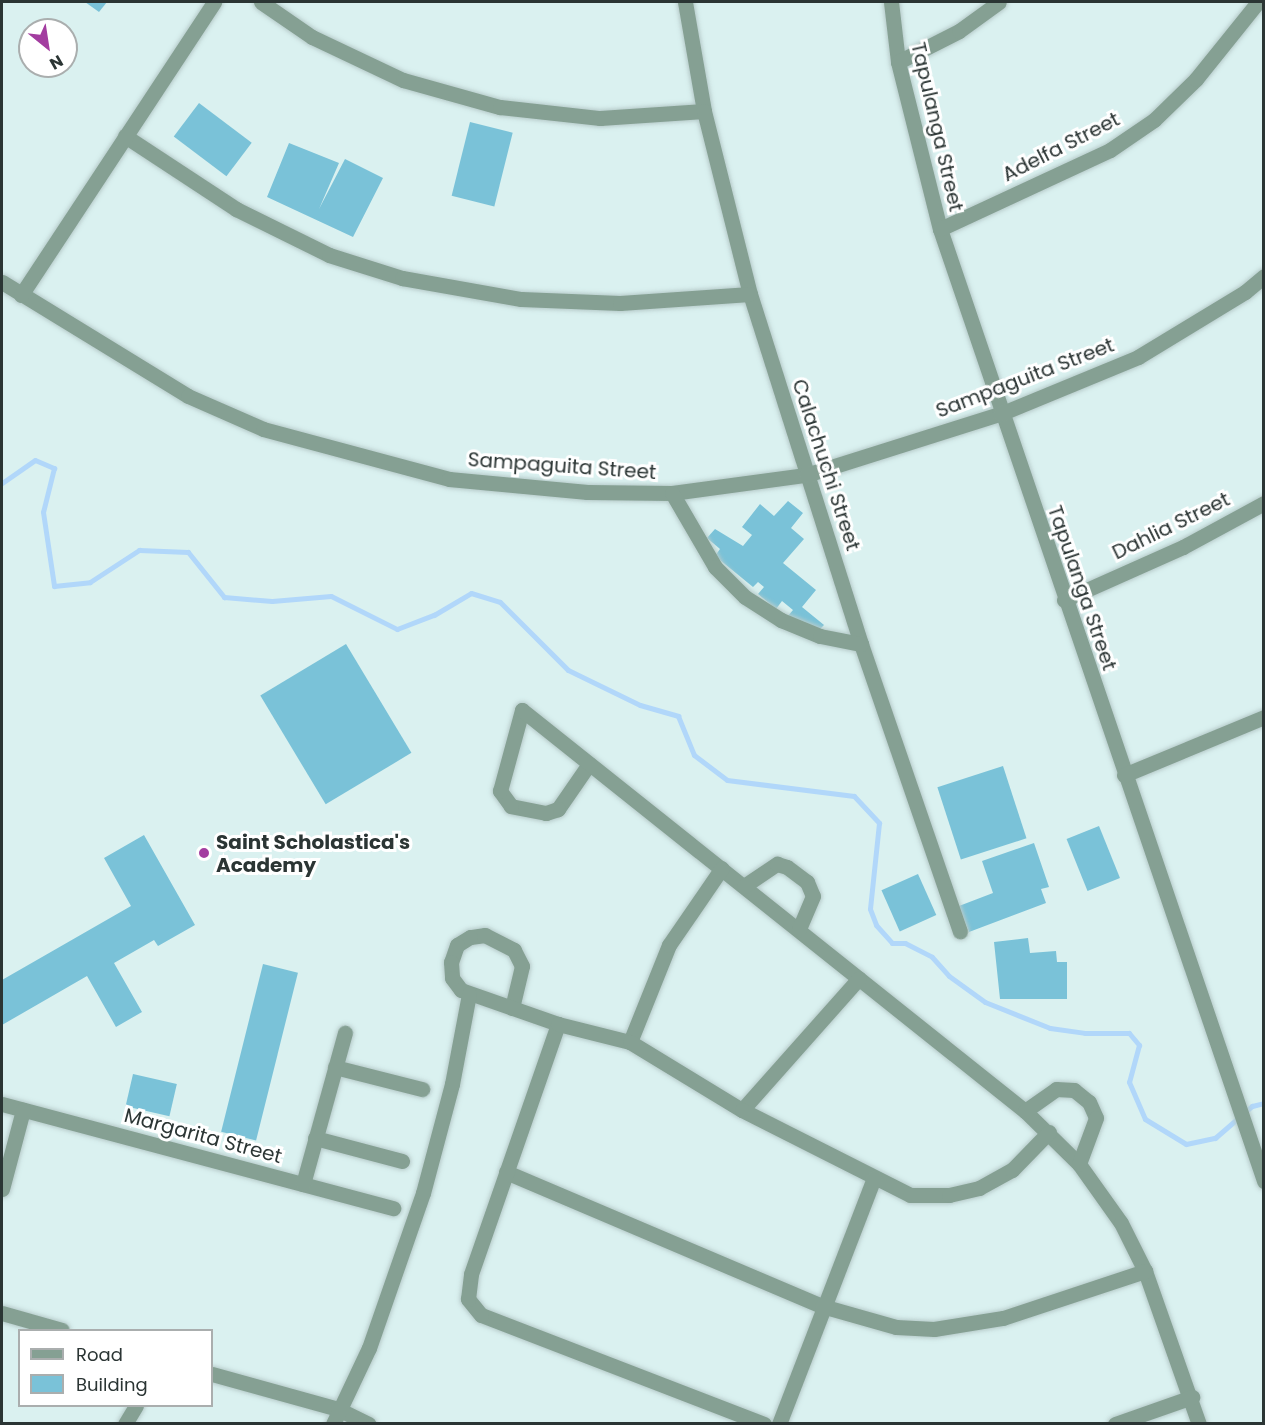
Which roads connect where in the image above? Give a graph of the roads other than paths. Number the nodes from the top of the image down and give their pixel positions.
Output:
1 (214, 2) edge
2 (261, 2) edge
3 (685, 2) edge
4 (891, 2) edge
5 (999, 2) edge
6 (1258, 2) edge
7 (898, 62) junction
8 (704, 111) junction
9 (125, 136) junction
10 (940, 229) junction
11 (1263, 276) edge
12 (2, 282) edge
13 (750, 294) junction
14 (21, 295) junction
15 (1000, 414) junction
16 (806, 475) junction
17 (672, 493) junction
18 (1263, 502) edge
19 (1064, 600) junction
20 (861, 644) junction
21 (1263, 717) edge
22 (589, 764) junction
23 (1124, 775) junction
24 (722, 868) junction
25 (744, 886) junction
26 (799, 929) junction
27 (960, 931) dead end
28 (859, 978) junction
29 (469, 994) junction
30 (513, 1008) junction
31 (558, 1024) junction
32 (345, 1033) dead end
33 (630, 1042) junction
34 (335, 1067) junction
35 (422, 1089) dead end
36 (2, 1104) edge
37 (23, 1110) junction
38 (742, 1110) junction
39 (1025, 1111) junction
40 (1049, 1132) junction
41 (315, 1138) junction
42 (1258, 1148) edge
43 (402, 1161) dead end
44 (1079, 1164) junction
45 (506, 1172) junction
46 (874, 1178) junction
47 (1263, 1181) edge
48 (303, 1184) junction
49 (2, 1189) edge
50 (393, 1208) dead end
51 (1145, 1271) junction
52 (822, 1306) junction
53 (2, 1313) edge
54 (58, 1329) edge
55 (213, 1374) edge
56 (1192, 1397) junction
57 (336, 1416) edge
58 (369, 1424) edge
59 (764, 1424) edge
60 (779, 1424) edge
61 (1115, 1424) edge
62 (1199, 1424) edge

1 - 9 street
2 - 8 street
3 - 8 street, Calachuchi Street
4 - 7 street, Tapulanga Street
5 - 7 street
6 - 10 street, Adelfa Street
7 - 10 street, Tapulanga Street
8 - 13 street, Calachuchi Street
9 - 13 street
9 - 14 street
10 - 15 street, Tapulanga Street
11 - 15 street, Sampaguita Street
12 - 14 street, Sampaguita Street
13 - 16 street, Calachuchi Street
14 - 17 street, Sampaguita Street
15 - 16 street, Sampaguita Street
15 - 19 street, Tapulanga Street
16 - 17 street, Sampaguita Street
16 - 20 street, Calachuchi Street
17 - 20 street
18 - 19 street, Dahlia Street
19 - 23 street, Tapulanga Street
20 - 27 street, Calachuchi Street
21 - 23 street
22 - 22 street
22 - 24 street
23 - 42 street, Tapulanga Street
24 - 25 street
24 - 33 street
25 - 26 street
25 - 26 street
26 - 28 street
28 - 38 street
28 - 39 street
29 - 30 street
29 - 30 street
29 - 57 street
30 - 31 street
31 - 33 street
31 - 45 street
32 - 34 street
33 - 38 street
34 - 35 street
34 - 41 street
36 - 37 street, Margarita Street
37 - 48 street, Margarita Street
37 - 49 street
38 - 46 street
39 - 40 street
39 - 44 street
40 - 44 street
40 - 46 street
41 - 43 street
41 - 48 street
42 - 47 street, Tapulanga Street
44 - 51 street
45 - 52 street
45 - 59 street
46 - 52 street
48 - 50 street, Margarita Street
51 - 52 street
51 - 56 street
52 - 60 street
53 - 54 street
55 - 57 street
56 - 61 street
56 - 62 street
57 - 58 street

